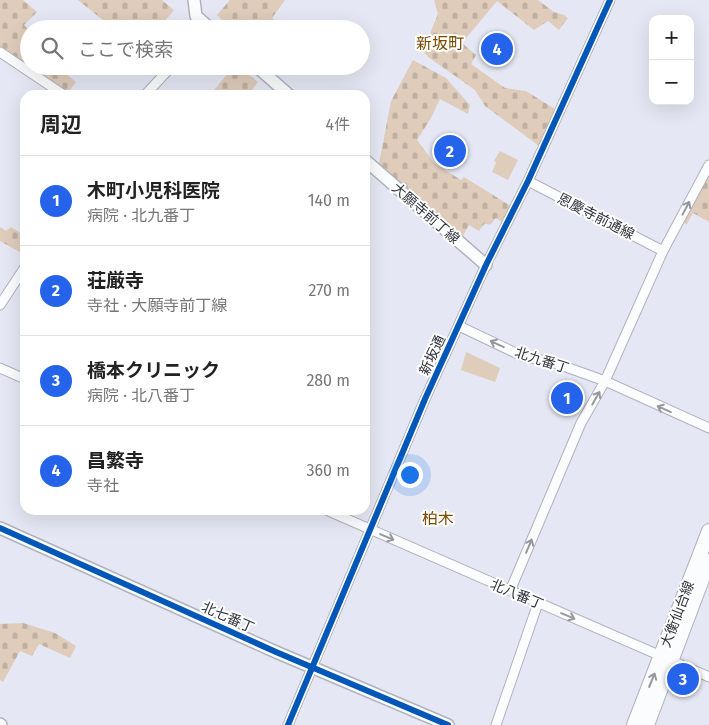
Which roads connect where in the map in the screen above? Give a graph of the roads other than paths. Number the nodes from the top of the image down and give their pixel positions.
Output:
1 (194, 0) edge
2 (610, 0) edge
3 (200, 20) edge
4 (0, 52) edge
5 (20, 65) edge
6 (34, 75) edge
7 (164, 75) edge
8 (266, 75) edge
9 (57, 90) edge
10 (150, 90) edge
11 (283, 90) edge
12 (370, 164) edge
13 (709, 165) edge
14 (528, 181) junction
15 (663, 250) junction
16 (486, 265) junction
17 (20, 275) edge
18 (0, 305) edge
19 (459, 326) junction
20 (0, 368) edge
21 (20, 377) edge
22 (605, 382) junction
23 (709, 428) edge
24 (337, 515) edge
25 (0, 528) edge
26 (370, 530) junction
27 (709, 531) edge
28 (709, 561) edge
29 (510, 591) junction
30 (538, 602) junction
31 (666, 658) junction
32 (313, 668) junction
33 (709, 677) edge
34 (288, 725) edge
35 (448, 725) edge
36 (496, 725) edge
37 (634, 725) edge
38 (647, 725) edge

1 - 3 street
2 - 14 street, 新坂通
4 - 5 street
6 - 9 street
7 - 10 street
8 - 11 street
12 - 16 street, 大願寺前丁線
15 -> 13 street
14 - 15 street, 恩慶寺前通線
14 - 16 street, 新坂通
15 - 22 street
16 - 19 street, 新坂通
17 - 18 street
22 -> 19 street, 北九番丁
19 - 26 street, 新坂通
20 - 21 street
23 -> 22 street, 北九番丁
29 -> 22 street
24 - 26 street, 北八番丁
25 - 32 street, 北七番丁
26 -> 29 street, 北八番丁
26 - 32 street, 新坂通
27 - 31 main road, 大衡仙台線
28 - 31 main road, 大衡仙台線
29 - 30 street, 北八番丁
30 -> 31 street, 北八番丁
30 - 36 street
31 - 33 street, 北八番丁
37 -> 31 main road, 大衡仙台線
31 - 38 main road, 大衡仙台線
32 - 34 street, 新坂通
32 - 35 street, 北七番丁

